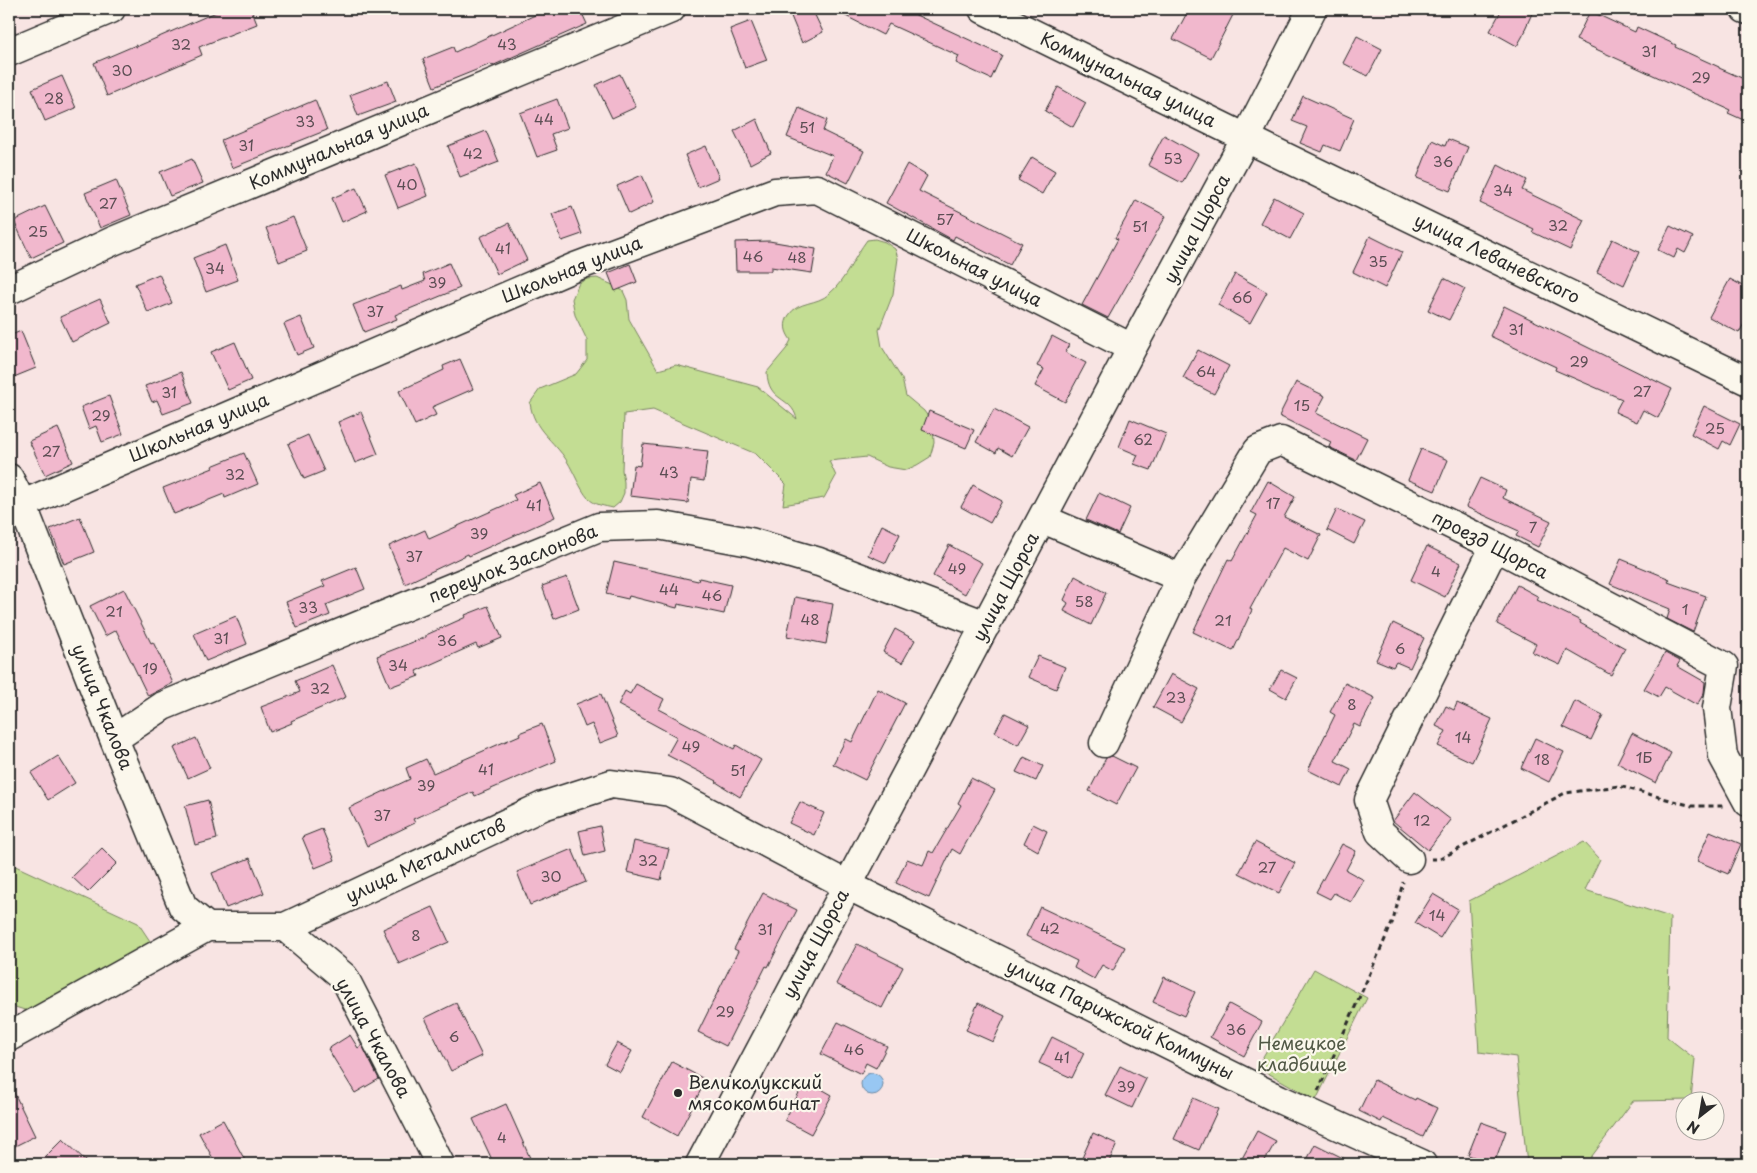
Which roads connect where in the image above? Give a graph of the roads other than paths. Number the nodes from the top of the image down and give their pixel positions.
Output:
1 (111, 9) edge
2 (670, 9) edge
3 (983, 9) edge
4 (1312, 9) edge
5 (9, 52) edge
6 (1246, 138) junction
7 (9, 290) edge
8 (1132, 348) junction
9 (1748, 381) edge
10 (9, 478) edge
11 (15, 507) edge
12 (1042, 519) junction
13 (1495, 546) junction
14 (1181, 578) junction
15 (986, 625) junction
16 (114, 739) junction
17 (1104, 743) dead end
18 (1739, 804) edge
19 (1408, 859) road end
20 (847, 885) junction
21 (207, 927) junction
22 (285, 927) junction
23 (9, 1037) edge
24 (440, 1164) edge
25 (700, 1164) edge
26 (1422, 1164) edge

1 - 5 street
2 - 7 street, Коммунальная улица
3 - 6 street, Коммунальная улица
4 - 6 street, улица Щорса
6 - 8 street, улица Щорса
6 - 9 street, улица Леваневского
8 - 11 street, Школьная улица
8 - 12 street, улица Щорса
10 - 11 street, улица Чкалова
11 - 16 street, улица Чкалова
12 - 14 street
12 - 15 street, улица Щорса
13 - 14 street, проезд Щорса
13 - 18 street, проезд Щорса
13 - 19 street
14 - 17 street, проезд Щорса
15 - 16 street, переулок Заслонова
15 - 20 street, улица Щорса
16 - 21 street, улица Чкалова
20 - 22 street, улица Металлистов
20 - 25 street, улица Щорса
20 - 26 street, улица Парижской Коммуны
21 - 22 street, улица Металлистов
21 - 23 street, улица Металлистов
22 - 24 street, улица Чкалова

